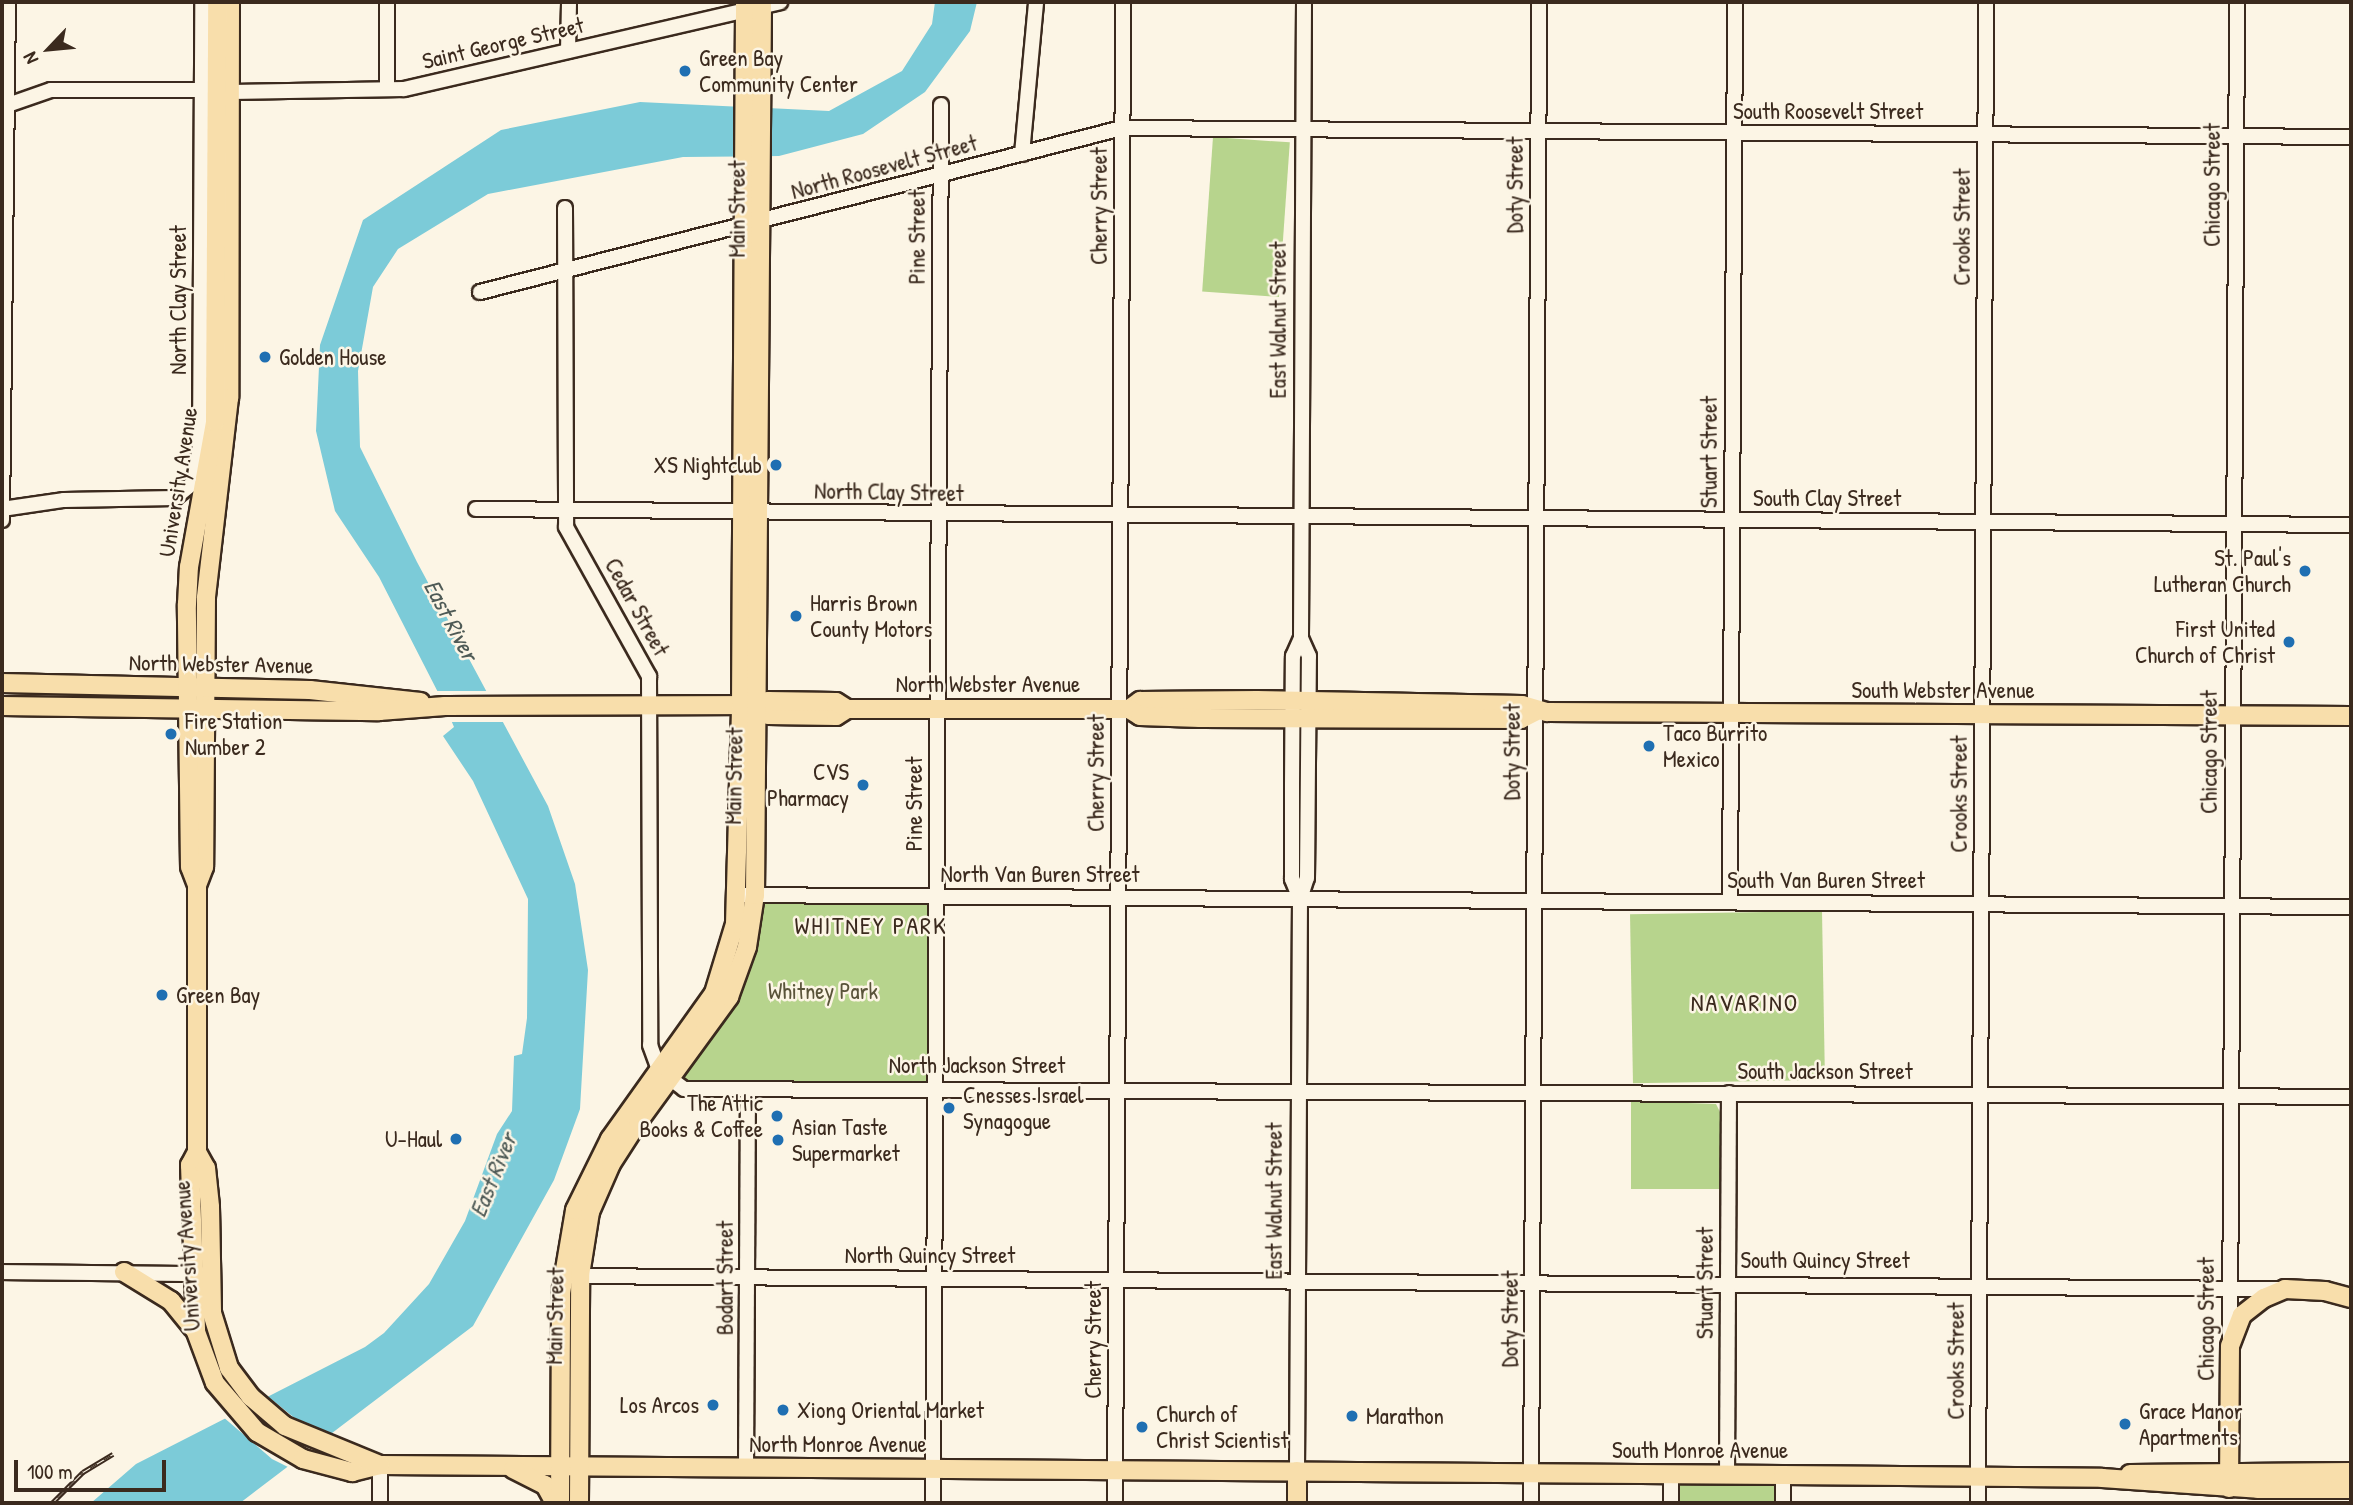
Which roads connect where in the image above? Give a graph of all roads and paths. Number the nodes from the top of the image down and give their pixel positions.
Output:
1 (8, 2) edge
2 (202, 2) edge
3 (217, 2) edge
4 (230, 2) edge
5 (387, 2) edge
6 (569, 2) edge
7 (780, 2) edge
8 (1036, 2) edge
9 (1122, 2) edge
10 (1304, 2) edge
11 (1539, 2) edge
12 (1735, 2) edge
13 (1986, 2) edge
14 (2237, 2) edge
15 (754, 5) edge
16 (568, 51) junction
17 (387, 89) junction
18 (202, 90) junction
19 (231, 92) junction
20 (941, 105) dead end
21 (4, 106) edge
22 (1122, 128) junction
23 (1304, 130) junction
24 (1538, 131) junction
25 (1734, 133) junction
26 (1985, 135) junction
27 (2237, 136) junction
28 (2351, 137) edge
29 (1023, 154) junction
30 (753, 157) junction
31 (940, 176) junction
32 (565, 208) dead end
33 (762, 224) junction
34 (743, 228) junction
35 (567, 272) junction
36 (480, 292) dead end
37 (2, 509) edge
38 (476, 509) dead end
39 (566, 512) junction
40 (740, 513) junction
41 (759, 513) junction
42 (938, 515) junction
43 (1120, 516) junction
44 (1302, 517) junction
45 (1536, 519) junction
46 (2, 520) edge
47 (1732, 521) junction
48 (1983, 522) junction
49 (2235, 524) junction
50 (2351, 525) edge
51 (2, 683) edge
52 (186, 688) junction
53 (205, 689) junction
54 (650, 705) junction
55 (750, 705) junction
56 (2, 706) edge
57 (437, 706) junction
58 (937, 708) junction
59 (1124, 709) junction
60 (195, 710) junction
61 (1300, 710) junction
62 (1535, 712) junction
63 (1731, 713) junction
64 (1983, 715) junction
65 (2234, 716) junction
66 (2351, 716) edge
67 (746, 895) junction
68 (936, 896) junction
69 (1118, 897) junction
70 (1300, 899) junction
71 (1534, 901) junction
72 (1730, 902) junction
73 (1981, 904) junction
74 (2233, 906) junction
75 (2351, 907) edge
76 (663, 1074) junction
77 (935, 1087) junction
78 (1117, 1088) junction
79 (748, 1089) junction
80 (1299, 1090) junction
81 (1533, 1091) junction
82 (1729, 1093) junction
83 (1980, 1094) junction
84 (2232, 1096) junction
85 (2351, 1097) edge
86 (2, 1272) edge
87 (124, 1272) junction
88 (201, 1274) junction
89 (571, 1276) junction
90 (747, 1277) junction
91 (934, 1278) junction
92 (1116, 1279) junction
93 (1298, 1281) junction
94 (1532, 1282) junction
95 (1728, 1284) junction
96 (1979, 1285) junction
97 (2230, 1289) junction
98 (2285, 1290) junction
99 (2325, 1291) junction
100 (2351, 1291) edge
101 (2351, 1298) edge
102 (196, 1332) junction
103 (2230, 1346) junction
104 (380, 1465) junction
105 (506, 1466) junction
106 (570, 1466) junction
107 (746, 1468) junction
108 (933, 1469) junction
109 (1115, 1470) junction
110 (1297, 1471) junction
111 (2351, 1472) edge
112 (1531, 1473) junction
113 (1671, 1474) junction
114 (1727, 1474) junction
115 (1783, 1475) junction
116 (1978, 1478) junction
117 (2229, 1487) edge
118 (2351, 1489) edge
119 (380, 1503) edge
120 (558, 1503) edge
121 (579, 1503) edge
122 (933, 1503) edge
123 (1115, 1503) edge
124 (1297, 1503) edge
125 (1531, 1503) edge
126 (1671, 1503) edge
127 (1783, 1503) edge
128 (1978, 1503) edge

1 - 21 street
2 - 18 street, North Clay Street
3 - 52 main road, University Avenue
4 - 19 main road, University Avenue
5 - 17 street
6 - 16 street
7 - 15 street, Saint George Street
8 - 29 street
9 - 22 street, Cherry Street
10 - 23 street, East Walnut Street
11 - 24 street, Doty Street
12 - 25 street, Stuart Street
13 - 26 street, Crooks Street
14 - 27 street, Chicago Street
15 - 16 street, Saint George Street
15 - 30 main road, Main Street
16 - 17 street, Saint George Street
17 - 19 street, Saint George Street
18 - 21 street
18 - 37 street, North Clay Street
19 - 53 main road, University Avenue
20 - 31 street, Pine Street
21 - 37 street
22 - 23 street, North Roosevelt Street
22 - 29 street, North Roosevelt Street
22 - 43 street, Cherry Street
23 - 24 street, South Roosevelt Street
23 - 44 street, East Walnut Street
24 - 25 street, South Roosevelt Street
24 - 45 street, Doty Street
25 - 26 street, South Roosevelt Street
25 - 47 street, Stuart Street
26 - 27 street, South Roosevelt Street
26 - 48 street, Crooks Street
27 - 28 street, South Roosevelt Street
27 - 49 street, Chicago Street
29 - 31 street, North Roosevelt Street
30 - 33 main road, Main Street
30 - 34 main road, Main Street
31 - 33 street, North Roosevelt Street
31 - 42 street, Pine Street
32 - 35 street, Cedar Street
33 - 34 street, North Roosevelt Street
33 - 41 main road, Main Street
34 - 35 street, North Roosevelt Street
34 - 40 main road, Main Street
35 - 36 street, North Roosevelt Street
35 - 39 street, Cedar Street
37 - 46 street
38 - 39 street, North Clay Street
39 - 40 street, North Clay Street
39 - 54 street, Cedar Street
40 - 41 street, North Clay Street
40 - 55 main road, Main Street
41 - 42 street, North Clay Street
41 - 55 main road, Main Street
42 - 43 street, North Clay Street
42 - 58 street, Pine Street
43 - 44 street, North Clay Street
43 - 59 street, Cherry Street
44 - 45 street, South Clay Street
44 - 61 street, East Walnut Street
45 - 47 street, South Clay Street
45 - 62 street, Doty Street
47 - 48 street, South Clay Street
47 - 63 street, Stuart Street
48 - 49 street, South Clay Street
48 - 64 street, Crooks Street
49 - 50 street, South Clay Street
49 - 65 street, Chicago Street
51 - 52 main road, North Webster Avenue
52 - 53 main road, North Webster Avenue
52 - 60 main road, University Avenue
53 - 57 main road, North Webster Avenue
53 - 60 main road, University Avenue
54 - 55 main road, North Webster Avenue
54 - 57 main road, North Webster Avenue
54 - 76 street, Cedar Street
55 - 58 main road, North Webster Avenue
55 - 67 main road, Main Street
56 - 60 main road, North Webster Avenue
57 - 60 main road, North Webster Avenue
58 - 59 main road, North Webster Avenue
58 - 68 street, Pine Street
59 - 61 main road, North Webster Avenue
59 - 69 street, Cherry Street
60 - 88 main road, University Avenue
61 - 62 main road, South Webster Avenue
61 - 70 street, East Walnut Street
62 - 63 main road, South Webster Avenue
62 - 71 street, Doty Street
63 - 64 main road, South Webster Avenue
63 - 72 street, Stuart Street
64 - 65 main road, South Webster Avenue
64 - 73 street, Crooks Street
65 - 66 main road, South Webster Avenue
65 - 74 street, Chicago Street
67 - 68 street, North Van Buren Street
67 - 76 main road, Main Street
68 - 69 street, North Van Buren Street
68 - 77 street, Pine Street
69 - 70 street, North Van Buren Street
69 - 78 street, Cherry Street
70 - 71 street, South Van Buren Street
70 - 80 street, East Walnut Street
71 - 72 street, South Van Buren Street
71 - 81 street, Doty Street
72 - 73 street, South Van Buren Street
73 - 74 street, South Van Buren Street
73 - 83 street, Crooks Street
74 - 75 street, South Van Buren Street
74 - 84 street, Chicago Street
76 - 79 street, North Jackson Street
76 - 89 main road, Main Street
77 - 78 street, North Jackson Street
77 - 79 street, North Jackson Street
77 - 91 street, Pine Street
78 - 80 street, North Jackson Street
78 - 92 street, Cherry Street
79 - 90 street, Bodart Street
80 - 81 street, South Jackson Street
80 - 93 street, East Walnut Street
81 - 82 street, South Jackson Street
81 - 94 street, Doty Street
82 - 83 street, South Jackson Street
82 - 95 street, Stuart Street
83 - 84 street, South Jackson Street
83 - 96 street, Crooks Street
84 - 85 street, South Jackson Street
84 - 97 street, Chicago Street
86 - 87 street
87 - 88 street
87 - 102 main road
88 - 102 main road, University Avenue
88 - 104 main road, University Avenue
89 - 90 street, North Quincy Street
89 - 106 main road, Main Street
90 - 91 street, North Quincy Street
90 - 107 street, Bodart Street
91 - 92 street, North Quincy Street
91 - 108 street, Pine Street
92 - 93 street, North Quincy Street
92 - 109 street, Cherry Street
93 - 94 street, South Quincy Street
93 - 110 street, East Walnut Street
94 - 95 street, South Quincy Street
94 - 112 street, Doty Street
95 - 96 street, South Quincy Street
95 - 114 street, Stuart Street
96 - 97 street, South Quincy Street
96 - 116 street, Crooks Street
97 - 98 street, South Quincy Street
97 - 103 street, Chicago Street
98 - 99 main road, South Quincy Street
98 - 103 main road
99 - 100 street, South Quincy Street
99 - 101 main road
102 - 104 main road, University Avenue
103 - 117 main road, Chicago Street
104 - 105 main road, North Monroe Avenue
104 - 119 street
105 - 106 main road, North Monroe Avenue
105 - 120 main road
106 - 107 main road, North Monroe Avenue
106 - 120 main road, Main Street
106 - 121 main road, Main Street
107 - 108 main road, North Monroe Avenue
108 - 109 main road, North Monroe Avenue
108 - 122 street, Pine Street
109 - 110 main road, North Monroe Avenue
109 - 123 street, Cherry Street
110 - 112 main road, South Monroe Avenue
110 - 124 main road, East Walnut Street
111 - 117 main road, South Monroe Avenue
112 - 113 main road, South Monroe Avenue
112 - 125 street, Doty Street
113 - 114 main road, South Monroe Avenue
113 - 126 street
114 - 115 main road, South Monroe Avenue
115 - 116 main road, South Monroe Avenue
115 - 127 street
116 - 117 main road, South Monroe Avenue
116 - 128 street, Crooks Street
117 - 118 main road, South Monroe Avenue

